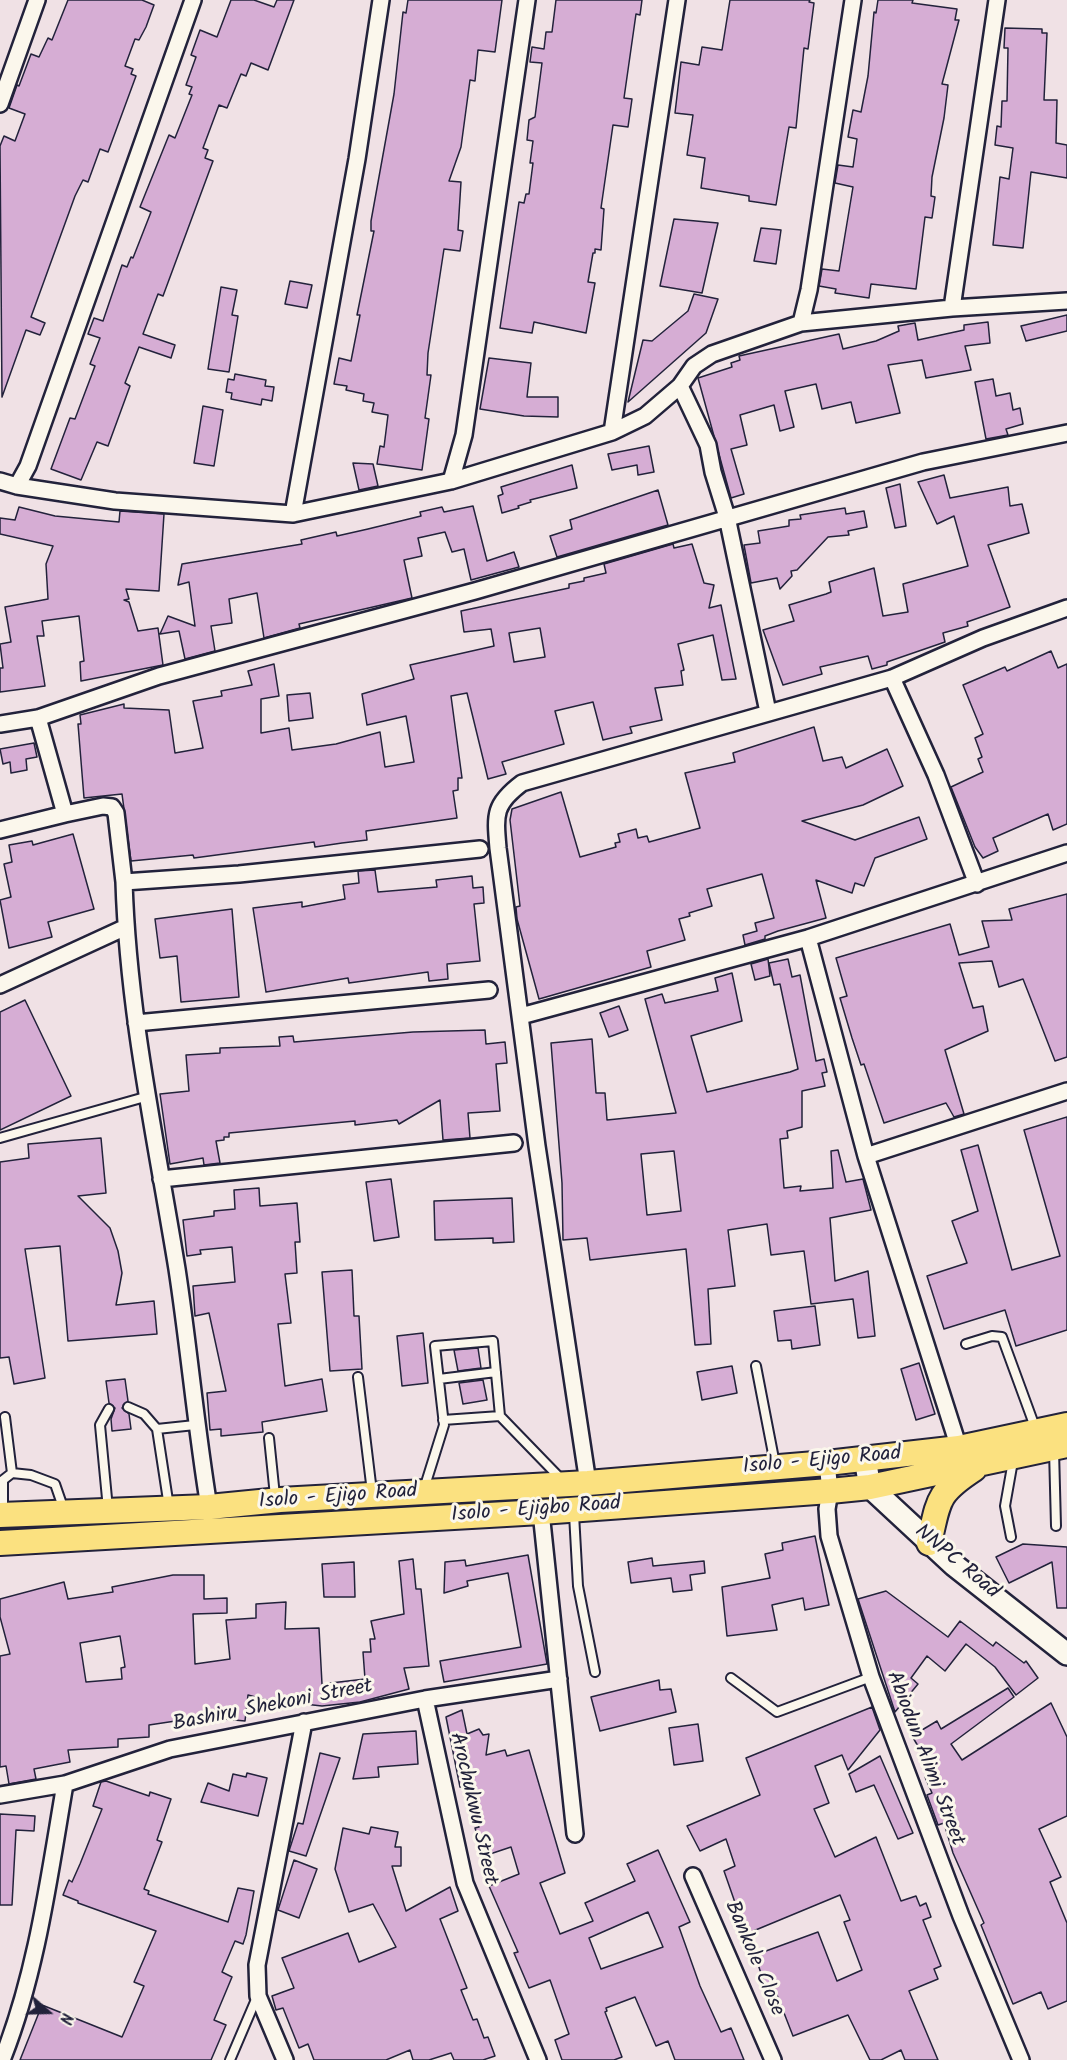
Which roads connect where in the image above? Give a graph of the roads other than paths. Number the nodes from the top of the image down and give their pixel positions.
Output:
1 (37, 0) edge
2 (193, 0) edge
3 (381, 0) edge
4 (527, 0) edge
5 (677, 0) edge
6 (853, 0) edge
7 (997, 0) edge
8 (0, 104) edge
9 (1067, 301) edge
10 (952, 308) junction
11 (801, 323) junction
12 (680, 386) junction
13 (612, 432) junction
14 (1067, 433) edge
15 (0, 481) edge
16 (451, 481) junction
17 (17, 486) junction
18 (292, 514) junction
19 (727, 518) junction
20 (1067, 608) edge
21 (892, 678) junction
22 (768, 712) junction
23 (38, 718) junction
24 (0, 724) edge
25 (64, 814) junction
26 (0, 830) edge
27 (480, 849) dead end
28 (1067, 854) edge
29 (124, 882) junction
30 (978, 884) junction
31 (126, 927) junction
32 (808, 938) junction
33 (0, 984) edge
34 (489, 990) dead end
35 (521, 1016) junction
36 (136, 1023) junction
37 (1067, 1091) edge
38 (145, 1097) junction
39 (0, 1138) edge
40 (514, 1143) dead end
41 (866, 1155) junction
42 (160, 1179) junction
43 (966, 1344) dead end
44 (756, 1366) dead end
45 (496, 1372) junction
46 (358, 1377) dead end
47 (439, 1378) junction
48 (128, 1407) dead end
49 (109, 1408) dead end
50 (500, 1416) junction
51 (5, 1417) dead end
52 (443, 1420) junction
53 (195, 1425) junction
54 (1067, 1425) edge
55 (157, 1429) junction
56 (1037, 1432) junction
57 (269, 1438) dead end
58 (1061, 1447) edge
59 (959, 1449) junction
60 (1014, 1457) junction
61 (865, 1459) junction
62 (827, 1463) junction
63 (982, 1464) junction
64 (776, 1467) junction
65 (12, 1473) junction
66 (577, 1484) junction
67 (870, 1487) junction
68 (830, 1491) junction
69 (423, 1492) junction
70 (373, 1496) junction
71 (276, 1501) junction
72 (209, 1508) junction
73 (573, 1509) junction
74 (108, 1510) junction
75 (170, 1510) junction
76 (64, 1512) junction
77 (541, 1512) junction
78 (1, 1515) edge
79 (1056, 1526) dead end
80 (1011, 1537) dead end
81 (929, 1542) junction
82 (0, 1543) edge
83 (1067, 1654) edge
84 (596, 1672) dead end
85 (871, 1677) junction
86 (731, 1678) dead end
87 (559, 1679) junction
88 (425, 1699) junction
89 (304, 1722) junction
90 (65, 1784) junction
91 (0, 1795) edge
92 (575, 1834) dead end
93 (693, 1876) dead end
94 (258, 1996) junction
95 (2, 2060) edge
96 (230, 2060) edge
97 (285, 2060) edge
98 (538, 2060) edge
99 (773, 2060) edge
100 (1021, 2060) edge

1 - 8 street
2 - 17 street
3 - 18 street
4 - 16 street
5 - 13 street
6 - 11 street
7 - 10 street
9 - 10 street
10 - 11 street
11 - 12 street
12 - 13 street
12 - 19 street
13 - 16 street
14 - 19 street
15 - 17 street
16 - 18 street
17 - 18 street
19 - 22 street
19 - 23 street
20 - 21 street
21 - 22 street
21 - 30 street
22 - 35 street
23 - 24 street
23 - 25 street
25 - 26 street
25 - 29 street
27 - 29 street
28 - 30 street
29 - 31 street
30 - 32 street
31 - 33 street
31 - 36 street
32 - 35 street
32 - 41 street
34 - 36 street
35 - 66 street
36 - 38 street
37 - 41 street
38 - 39 lane
38 - 42 street
40 - 42 street
41 - 59 street
42 - 53 street
43 - 56 lane
44 - 64 lane
45 - 47 lane
45 - 47 lane
45 - 50 lane
46 - 70 lane
47 - 52 lane
48 - 55 lane
49 - 74 lane
50 - 52 lane
50 - 66 lane
51 - 65 lane
52 - 69 lane
53 - 55 lane
53 - 72 street
54 - 56 main road, Isolo - Ejigo Road
55 - 75 lane
56 - 59 main road, Isolo - Ejigo Road
57 - 71 lane
58 - 60 main road, Isolo - Ejigbo Road
58 - 79 lane
59 - 61 main road, Isolo - Ejigo Road
60 - 63 main road, Isolo - Ejigbo Road
60 - 80 lane
61 - 62 main road, Isolo - Ejigo Road
61 - 67 street
62 - 64 main road, Isolo - Ejigo Road
62 - 68 street, Abiodun Alimi Street
63 - 67 main road, Isolo - Ejigbo Road
63 - 81 main road
64 - 66 main road, Isolo - Ejigo Road
65 - 76 lane
65 - 78 lane
66 - 69 main road, Isolo - Ejigo Road
67 - 68 main road, Isolo - Ejigbo Road
67 - 81 street, NNPC Road
68 - 73 main road, Isolo - Ejigbo Road
68 - 85 street, Abiodun Alimi Street
69 - 70 main road, Isolo - Ejigo Road
70 - 71 main road, Isolo - Ejigo Road
71 - 72 main road, Isolo - Ejigo Road
72 - 75 main road, Isolo - Ejigo Road
73 - 77 main road, Isolo - Ejigbo Road
73 - 84 lane
74 - 75 main road, Isolo - Ejigo Road
74 - 76 main road, Isolo - Ejigo Road
76 - 78 main road, Isolo - Ejigo Road
77 - 82 main road, Isolo - Ejigbo Road
77 - 87 street
81 - 83 street, NNPC Road
85 - 86 lane
85 - 100 street, Abiodun Alimi Street
87 - 88 street, Bashiru Shekoni Street
87 - 92 street
88 - 89 street, Bashiru Shekoni Street
88 - 98 street, Arochukwu Street
89 - 90 street, Bashiru Shekoni Street
89 - 94 street
90 - 91 street, Bashiru Shekoni Street
90 - 95 street
93 - 99 street, Bankole Close
94 - 96 lane
94 - 97 street

